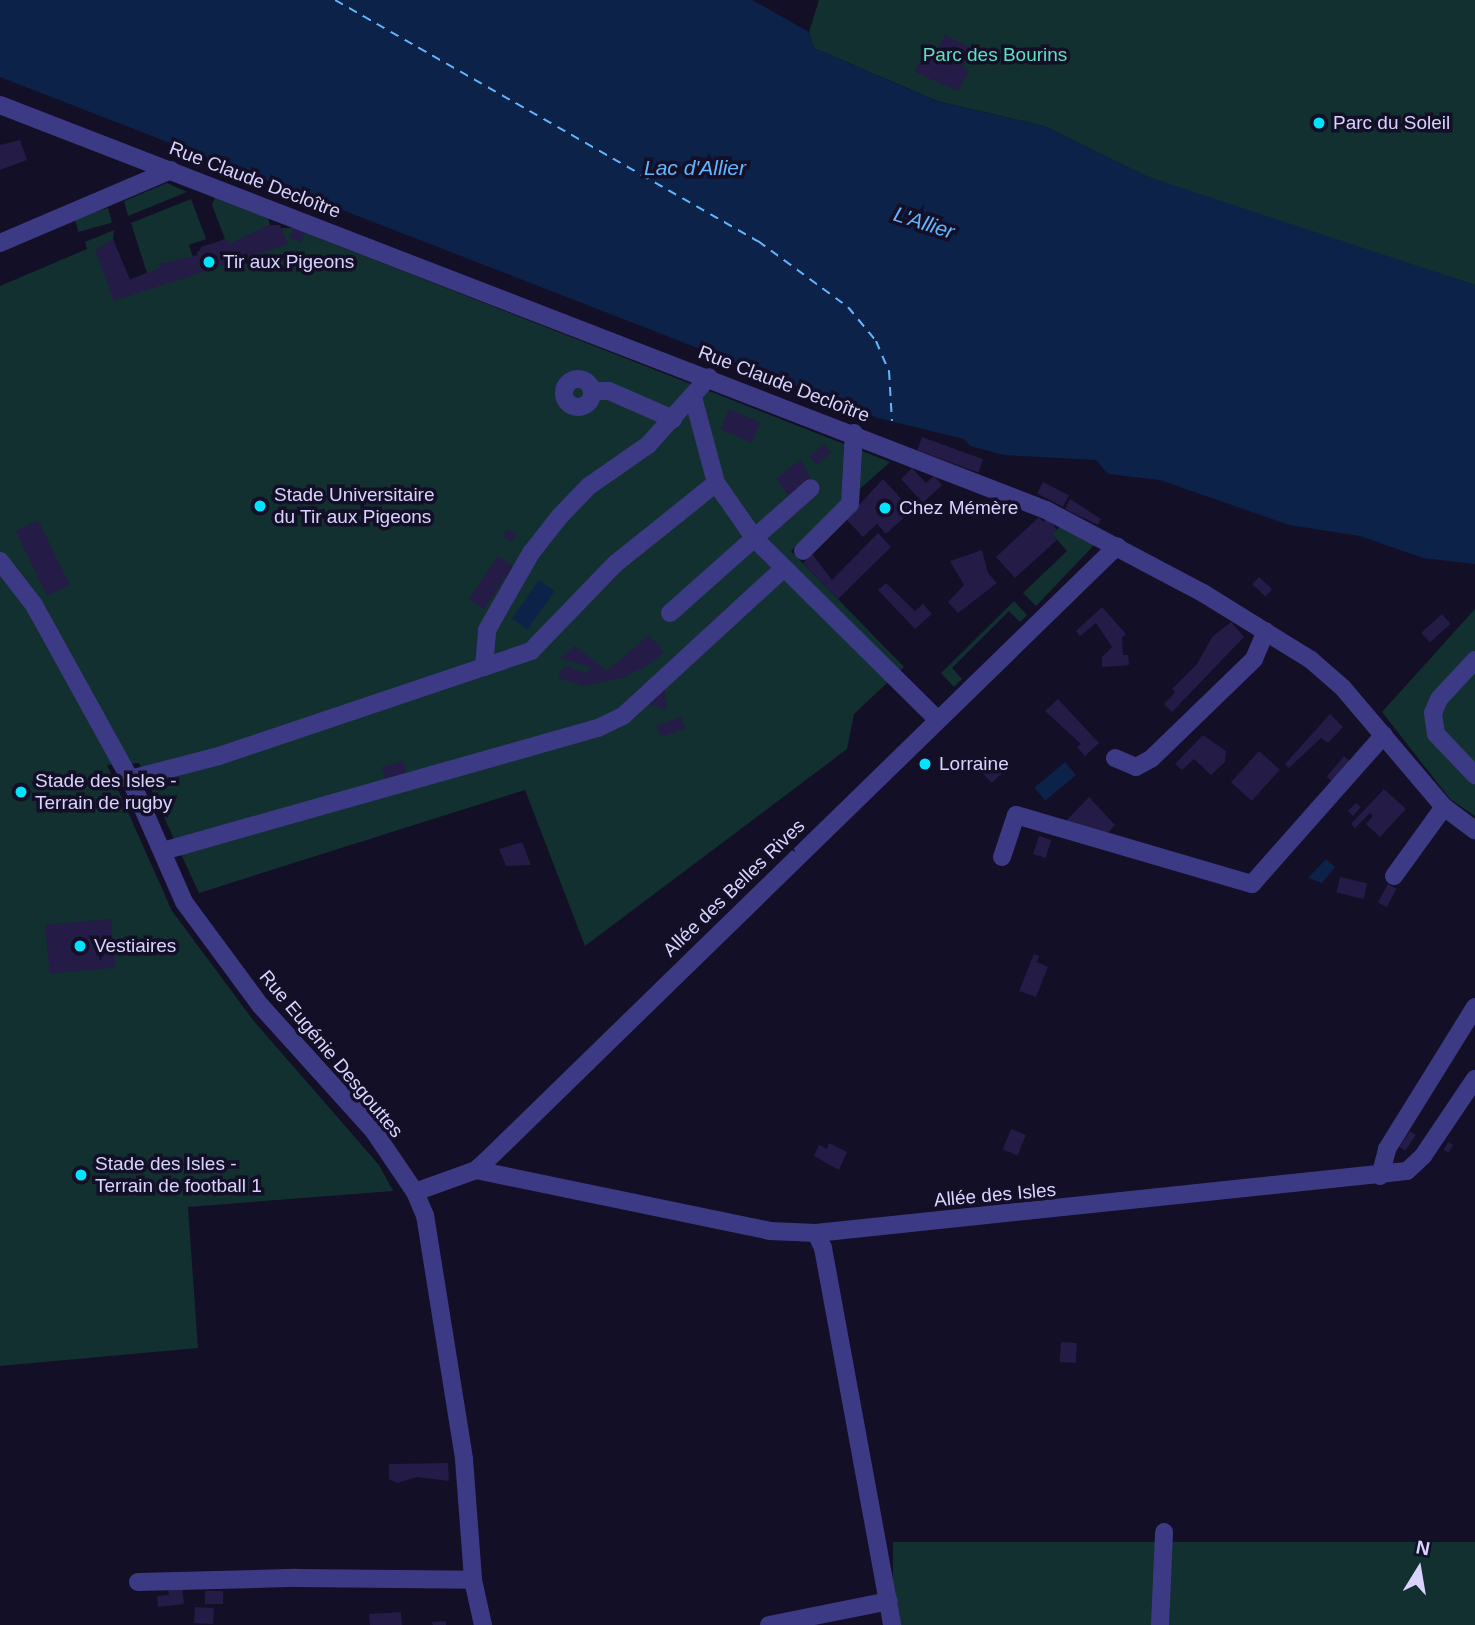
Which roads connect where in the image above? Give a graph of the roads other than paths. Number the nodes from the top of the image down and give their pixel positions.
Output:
1 (0, 105) edge
2 (171, 170) junction
3 (0, 243) edge
4 (709, 377) junction
5 (592, 391) dead end
6 (693, 397) junction
7 (673, 419) junction
8 (854, 433) junction
9 (716, 483) junction
10 (811, 488) dead end
11 (755, 539) junction
12 (1117, 546) junction
13 (803, 551) dead end
14 (0, 561) edge
15 (782, 570) junction
16 (670, 613) dead end
17 (1266, 631) junction
18 (1475, 660) edge
19 (484, 667) junction
20 (937, 719) junction
21 (1384, 735) junction
22 (1115, 758) dead end
23 (1475, 775) edge
24 (130, 779) junction
25 (1444, 807) junction
26 (1475, 830) edge
27 (163, 851) junction
28 (1002, 857) dead end
29 (1394, 876) dead end
30 (1475, 1007) edge
31 (1475, 1079) edge
32 (475, 1170) junction
33 (1380, 1176) junction
34 (415, 1192) junction
35 (816, 1233) junction
36 (1164, 1532) dead end
37 (473, 1580) junction
38 (138, 1582) dead end
39 (890, 1601) junction
40 (483, 1625) edge
41 (769, 1625) edge
42 (892, 1625) edge
43 (1160, 1625) edge

1 - 2 street, Rue Claude Decloître
2 - 3 street
2 - 4 street, Rue Claude Decloître
4 - 6 street
4 - 8 street, Rue Claude Decloître
5 - 7 street
6 - 7 street
6 - 9 street
7 - 19 street
8 - 12 street, Rue Claude Decloître
8 - 13 street
9 - 11 street
9 - 19 street
10 - 11 street
11 - 15 street
11 - 16 street
12 - 17 street, Rue Claude Decloître
12 - 20 street, Allée des Belles Rives
14 - 24 street, Rue Eugénie Desgouttes
15 - 20 street
15 - 27 street
17 - 21 street, Rue Claude Decloître
17 - 22 street
18 - 23 street
19 - 24 street
20 - 32 street, Allée des Belles Rives
21 - 25 street, Rue Claude Decloître
21 - 28 street
24 - 27 street, Rue Eugénie Desgouttes
25 - 26 street, Rue Claude Decloître
25 - 29 street
27 - 34 street, Rue Eugénie Desgouttes
30 - 33 street
31 - 33 street, Allée des Isles
32 - 34 street, Allée des Belles Rives
32 - 35 street, Allée des Isles
33 - 35 street, Allée des Isles
34 - 37 street, Rue Eugénie Desgouttes
35 - 39 street
36 - 43 street
37 - 38 street
37 - 40 street, Rue Eugénie Desgouttes
39 - 41 street
39 - 42 street

